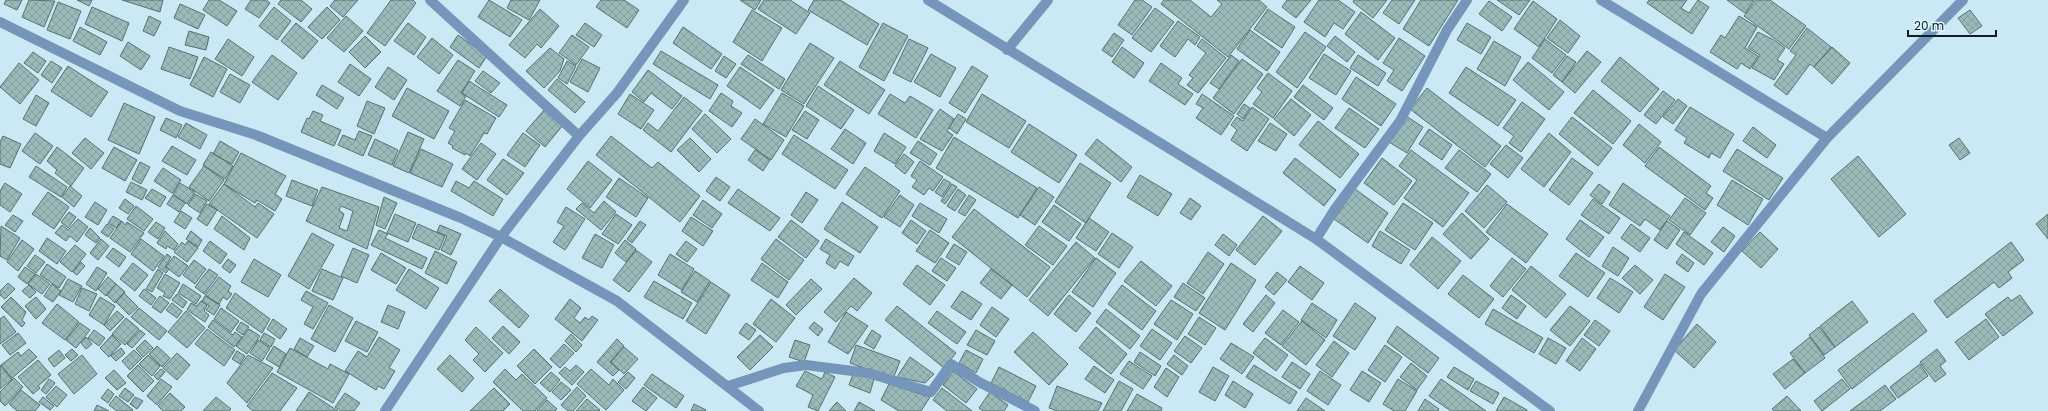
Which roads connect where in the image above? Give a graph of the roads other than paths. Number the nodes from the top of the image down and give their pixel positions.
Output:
1 (430, 0) edge
2 (684, 0) edge
3 (928, 0) edge
4 (1048, 0) edge
5 (1466, 0) edge
6 (1601, 0) edge
7 (1964, 0) edge
8 (0, 22) edge
9 (1007, 50) junction
10 (579, 136) junction
11 (1827, 138) junction
12 (501, 237) junction
13 (1316, 239) junction
14 (728, 386) junction
15 (386, 411) edge
16 (759, 411) edge
17 (1035, 411) edge
18 (1550, 411) edge
19 (1638, 411) edge

1 - 10 street
2 - 10 street
3 - 9 street
4 - 9 street
5 - 13 street
6 - 11 street
7 - 11 street
8 - 12 street
9 - 13 street
10 - 12 street
11 - 19 street
12 - 14 street
12 - 15 street
13 - 18 street
14 - 16 street
14 - 17 street

